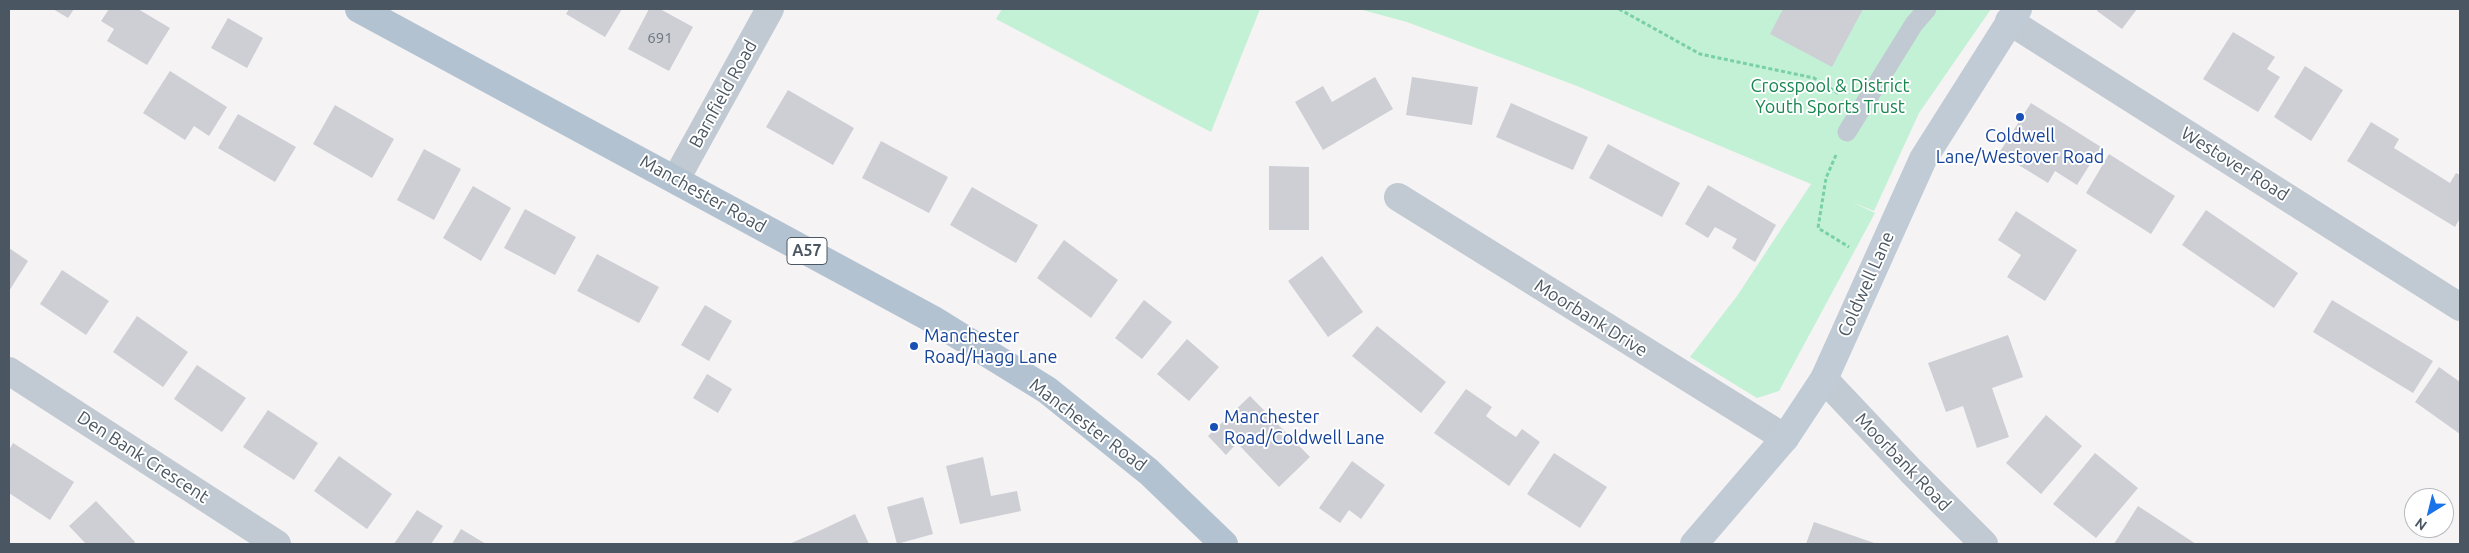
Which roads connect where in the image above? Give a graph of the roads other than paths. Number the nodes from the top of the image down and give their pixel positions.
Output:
1 (359, 9) edge
2 (770, 9) edge
3 (1927, 9) edge
4 (2014, 15) edge
5 (1847, 132) road end
6 (676, 180) junction
7 (1398, 197) dead end
8 (2460, 307) edge
9 (9, 370) edge
10 (1824, 379) junction
11 (1785, 438) junction
12 (277, 544) edge
13 (1222, 544) edge
14 (1694, 544) edge
15 (1984, 544) edge

1 - 6 main road, Manchester Road / A57
2 - 6 street, Barnfield Road
3 - 5 lane
4 - 8 street, Westover Road
4 - 10 street, Coldwell Lane
6 - 13 main road, Manchester Road / A57
7 - 11 street, Moorbank Drive
9 - 12 street, Den Bank Crescent
10 - 11 street, Coldwell Lane
10 - 15 street, Moorbank Road
11 - 14 street, Coldwell Lane

